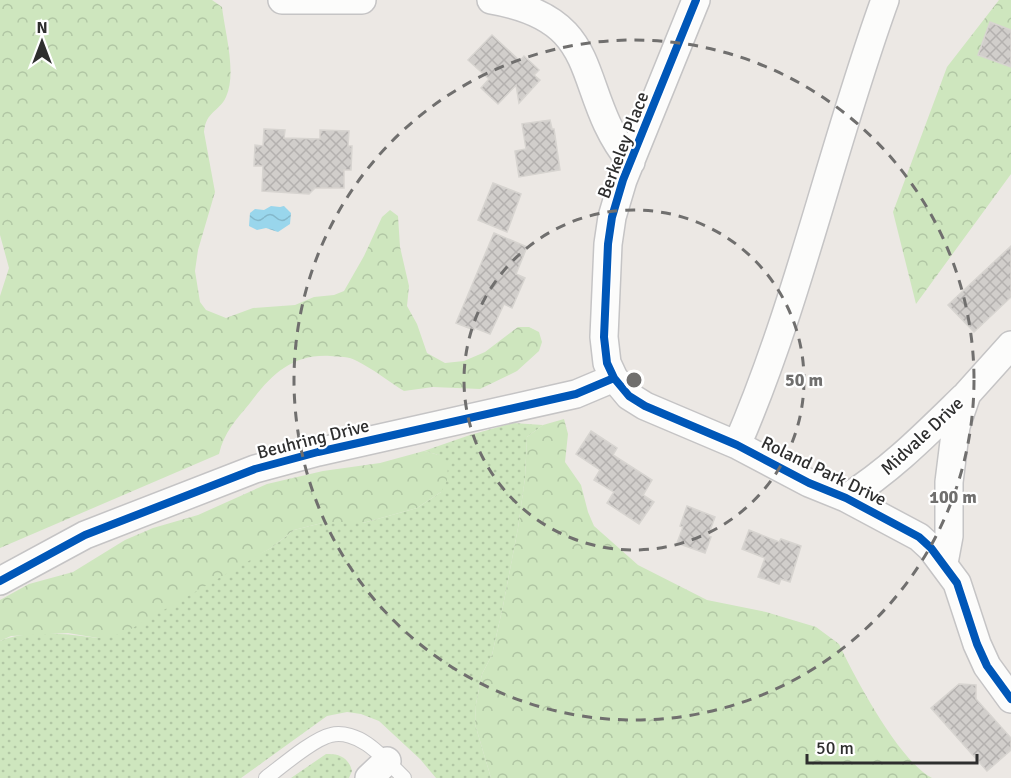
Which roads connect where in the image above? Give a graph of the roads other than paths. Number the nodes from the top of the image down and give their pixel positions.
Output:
1 (282, 0) edge
2 (362, 0) edge
3 (491, 0) edge
4 (696, 0) edge
5 (885, 0) edge
6 (631, 162) junction
7 (1011, 345) edge
8 (614, 378) junction
9 (967, 394) junction
10 (737, 445) junction
11 (846, 498) junction
12 (944, 563) junction
13 (0, 581) edge
14 (1011, 699) edge
15 (387, 772) edge
16 (266, 778) edge

1 - 2 street
3 - 6 street
4 - 6 street, Berkeley Place
5 - 10 street, Roland Park Drive
6 - 8 street, Berkeley Place
7 - 9 street, Midvale Drive
8 - 10 street, Roland Park Drive
8 - 13 street, Beuhring Drive
9 - 11 street, Midvale Drive
9 - 12 street, Midvale Drive
10 - 11 street, Roland Park Drive
11 - 12 street, Roland Park Drive
12 - 14 street, Roland Park Drive
15 - 16 lane

